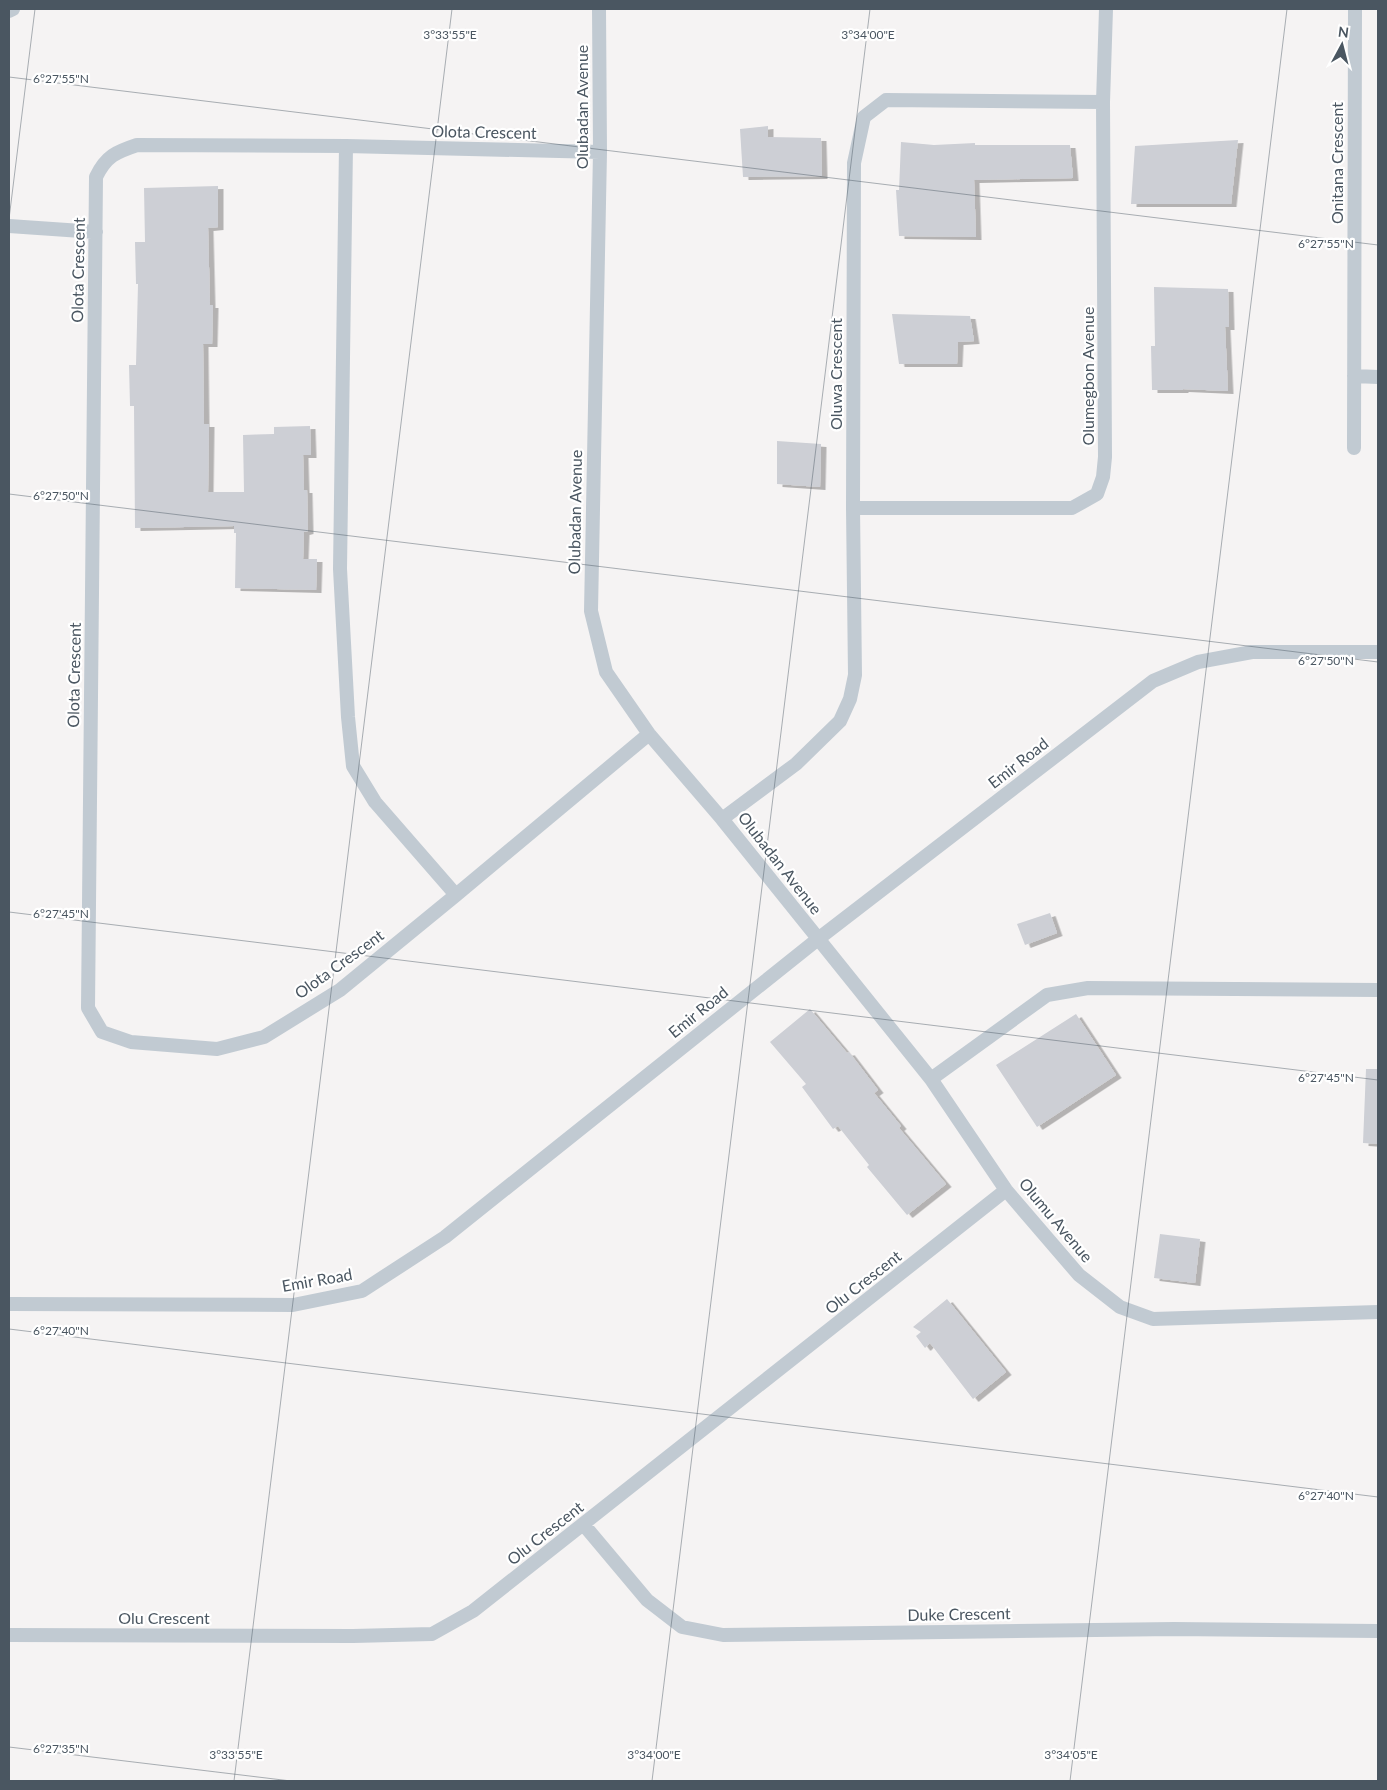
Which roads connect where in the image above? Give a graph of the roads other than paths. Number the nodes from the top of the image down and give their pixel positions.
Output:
1 (13, 9) edge
2 (599, 9) edge
3 (1106, 9) edge
4 (1355, 9) edge
5 (9, 11) edge
6 (1103, 102) junction
7 (346, 146) junction
8 (600, 152) junction
9 (9, 226) edge
10 (96, 232) junction
11 (1354, 376) junction
12 (1378, 376) edge
13 (1354, 448) dead end
14 (853, 508) junction
15 (1378, 652) edge
16 (649, 734) junction
17 (722, 819) junction
18 (456, 895) junction
19 (818, 939) junction
20 (1378, 990) edge
21 (931, 1079) junction
22 (1006, 1190) junction
23 (9, 1304) edge
24 (1378, 1312) edge
25 (584, 1525) junction
26 (1378, 1631) edge
27 (9, 1635) edge

1 - 5 street
2 - 8 street, Olubadan Avenue
3 - 6 street, Olumegbon Avenue
4 - 11 street, Onitana Crescent
6 - 14 street, Oluwa Crescent
6 - 14 street, Olumegbon Avenue
7 - 8 street, Olota Crescent
7 - 10 street, Olota Crescent
7 - 18 street
8 - 16 street, Olubadan Avenue
9 - 10 street
10 - 18 street, Olota Crescent
11 - 12 street
11 - 13 street, Onitana Crescent
14 - 17 street, Oluwa Crescent
15 - 19 street, Emir Road
16 - 17 street, Olubadan Avenue
16 - 18 street, Olota Crescent
17 - 19 street, Olubadan Avenue
19 - 21 street, Olumu Avenue
19 - 23 street, Emir Road
20 - 21 street
21 - 22 street, Olumu Avenue
22 - 24 street, Olumu Avenue
22 - 25 street, Olu Crescent
25 - 26 street, Duke Crescent
25 - 27 street, Olu Crescent

